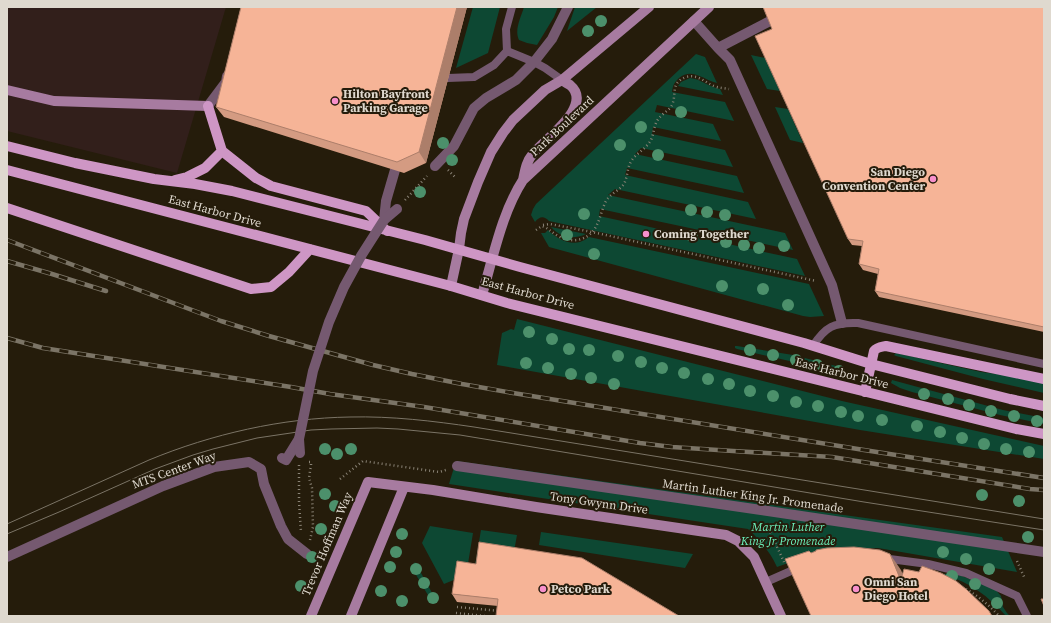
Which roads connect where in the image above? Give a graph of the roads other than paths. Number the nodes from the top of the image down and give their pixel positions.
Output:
1 (512, 7) edge
2 (568, 7) edge
3 (649, 7) edge
4 (709, 7) edge
5 (694, 21) junction
6 (770, 21) edge
7 (718, 48) junction
8 (507, 51) junction
9 (534, 62) junction
10 (230, 67) edge
11 (448, 78) dead end
12 (562, 80) junction
13 (7, 90) edge
14 (208, 106) junction
15 (7, 146) edge
16 (222, 151) junction
17 (435, 166) road end
18 (7, 170) edge
19 (395, 170) edge
20 (523, 180) junction
21 (170, 181) junction
22 (7, 208) edge
23 (397, 209) road end
24 (384, 220) junction
25 (387, 231) junction
26 (310, 249) junction
27 (459, 250) junction
28 (492, 259) junction
29 (451, 286) junction
30 (482, 295) junction
31 (842, 324) junction
32 (813, 346) junction
33 (871, 364) junction
34 (1044, 364) edge
35 (1044, 379) edge
36 (865, 392) junction
37 (1044, 406) edge
38 (1044, 434) edge
39 (299, 439) junction
40 (300, 453) road end
41 (282, 458) dead end
42 (457, 466) road end
43 (368, 482) joint
44 (404, 487) junction
45 (1044, 552) edge
46 (307, 554) road end
47 (7, 557) edge
48 (874, 557) edge
49 (805, 565) edge
50 (766, 582) junction
51 (312, 616) edge
52 (351, 616) edge
53 (781, 616) edge
54 (1027, 616) edge

1 - 8 lane
2 - 9 street
3 - 12 street
4 - 5 street, Park Boulevard
5 - 7 street
5 - 20 street, Park Boulevard
6 - 7 street
7 - 31 street
8 - 9 lane
8 - 11 lane
9 - 12 lane
9 - 17 street
10 - 14 street
12 - 20 street
12 - 27 street
13 - 14 street
14 - 16 main road
15 - 21 main road, East Harbor Drive
16 - 21 main road
16 - 25 main road
18 - 26 main road, East Harbor Drive
19 - 24 street
20 - 28 street, Park Boulevard
21 - 25 main road, East Harbor Drive
22 - 26 main road
23 - 24 street, bridge
24 - 39 street, bridge
25 - 27 main road, East Harbor Drive
26 - 29 main road, East Harbor Drive
27 - 28 main road, East Harbor Drive
27 - 29 street
28 - 30 street, Park Boulevard
28 - 32 main road, East Harbor Drive
29 - 30 main road, East Harbor Drive
30 - 36 main road, East Harbor Drive
31 - 32 lane
31 - 34 lane
32 - 33 main road, East Harbor Drive
33 - 35 main road
33 - 36 main road
33 - 37 main road, East Harbor Drive
36 - 38 main road, East Harbor Drive
39 - 40 street, bridge
39 - 41 street
42 - 45 street, Martin Luther King Jr. Promenade
43 - 44 street, Tony Gwynn Drive
43 - 51 street, Trevor Hoffman Way
44 - 50 street, Tony Gwynn Drive
44 - 52 street
46 - 47 street, MTS Center Way
48 - 54 lane
49 - 50 lane
50 - 53 street, Tony Gwynn Drive

